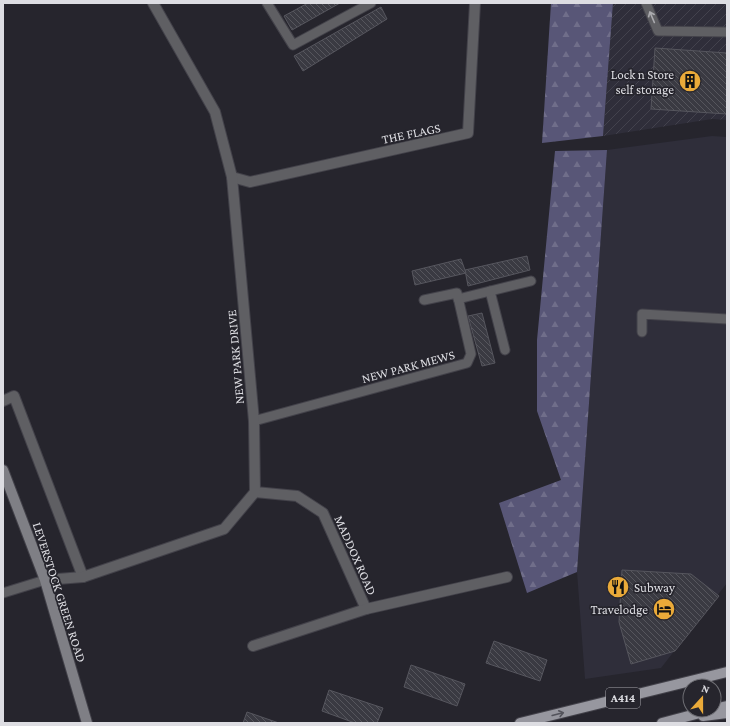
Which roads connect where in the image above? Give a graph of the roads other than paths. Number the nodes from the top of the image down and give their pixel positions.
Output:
1 (153, 3) edge
2 (267, 3) edge
3 (371, 3) edge
4 (475, 3) edge
5 (646, 3) edge
6 (727, 32) edge
7 (232, 177) junction
8 (531, 281) dead end
9 (490, 292) junction
10 (458, 299) junction
11 (424, 300) dead end
12 (727, 319) edge
13 (642, 332) dead end
14 (505, 350) dead end
15 (3, 401) edge
16 (254, 421) junction
17 (3, 470) edge
18 (255, 492) junction
19 (83, 577) junction
20 (507, 577) dead end
21 (45, 580) junction
22 (3, 593) edge
23 (366, 609) junction
24 (253, 646) dead end
25 (727, 672) edge
26 (727, 713) edge
27 (682, 718) edge
28 (678, 719) junction
29 (88, 723) edge
30 (520, 723) edge
31 (662, 723) edge

1 - 7 street, NEW PARK DRIVE
2 - 3 lane
4 - 7 street, THE FLAGS
6 -> 5 lane
7 - 16 street, NEW PARK DRIVE
8 - 9 lane
9 - 10 lane
9 - 14 lane
10 - 11 lane
10 - 16 lane, NEW PARK MEWS
12 - 13 lane
15 - 19 street, LEVERSTOCK GREEN ROAD
16 - 18 street, NEW PARK DRIVE
17 - 21 street, LEVERSTOCK GREEN ROAD
18 - 19 street
18 - 23 street, MADDOX ROAD
19 - 21 street
20 - 23 street, MADDOX ROAD
21 - 22 lane
21 - 29 street, LEVERSTOCK GREEN ROAD
23 - 24 street, MADDOX ROAD
30 -> 25 main road, A414
26 - 28 main road
27 - 28 main road
28 - 31 main road

